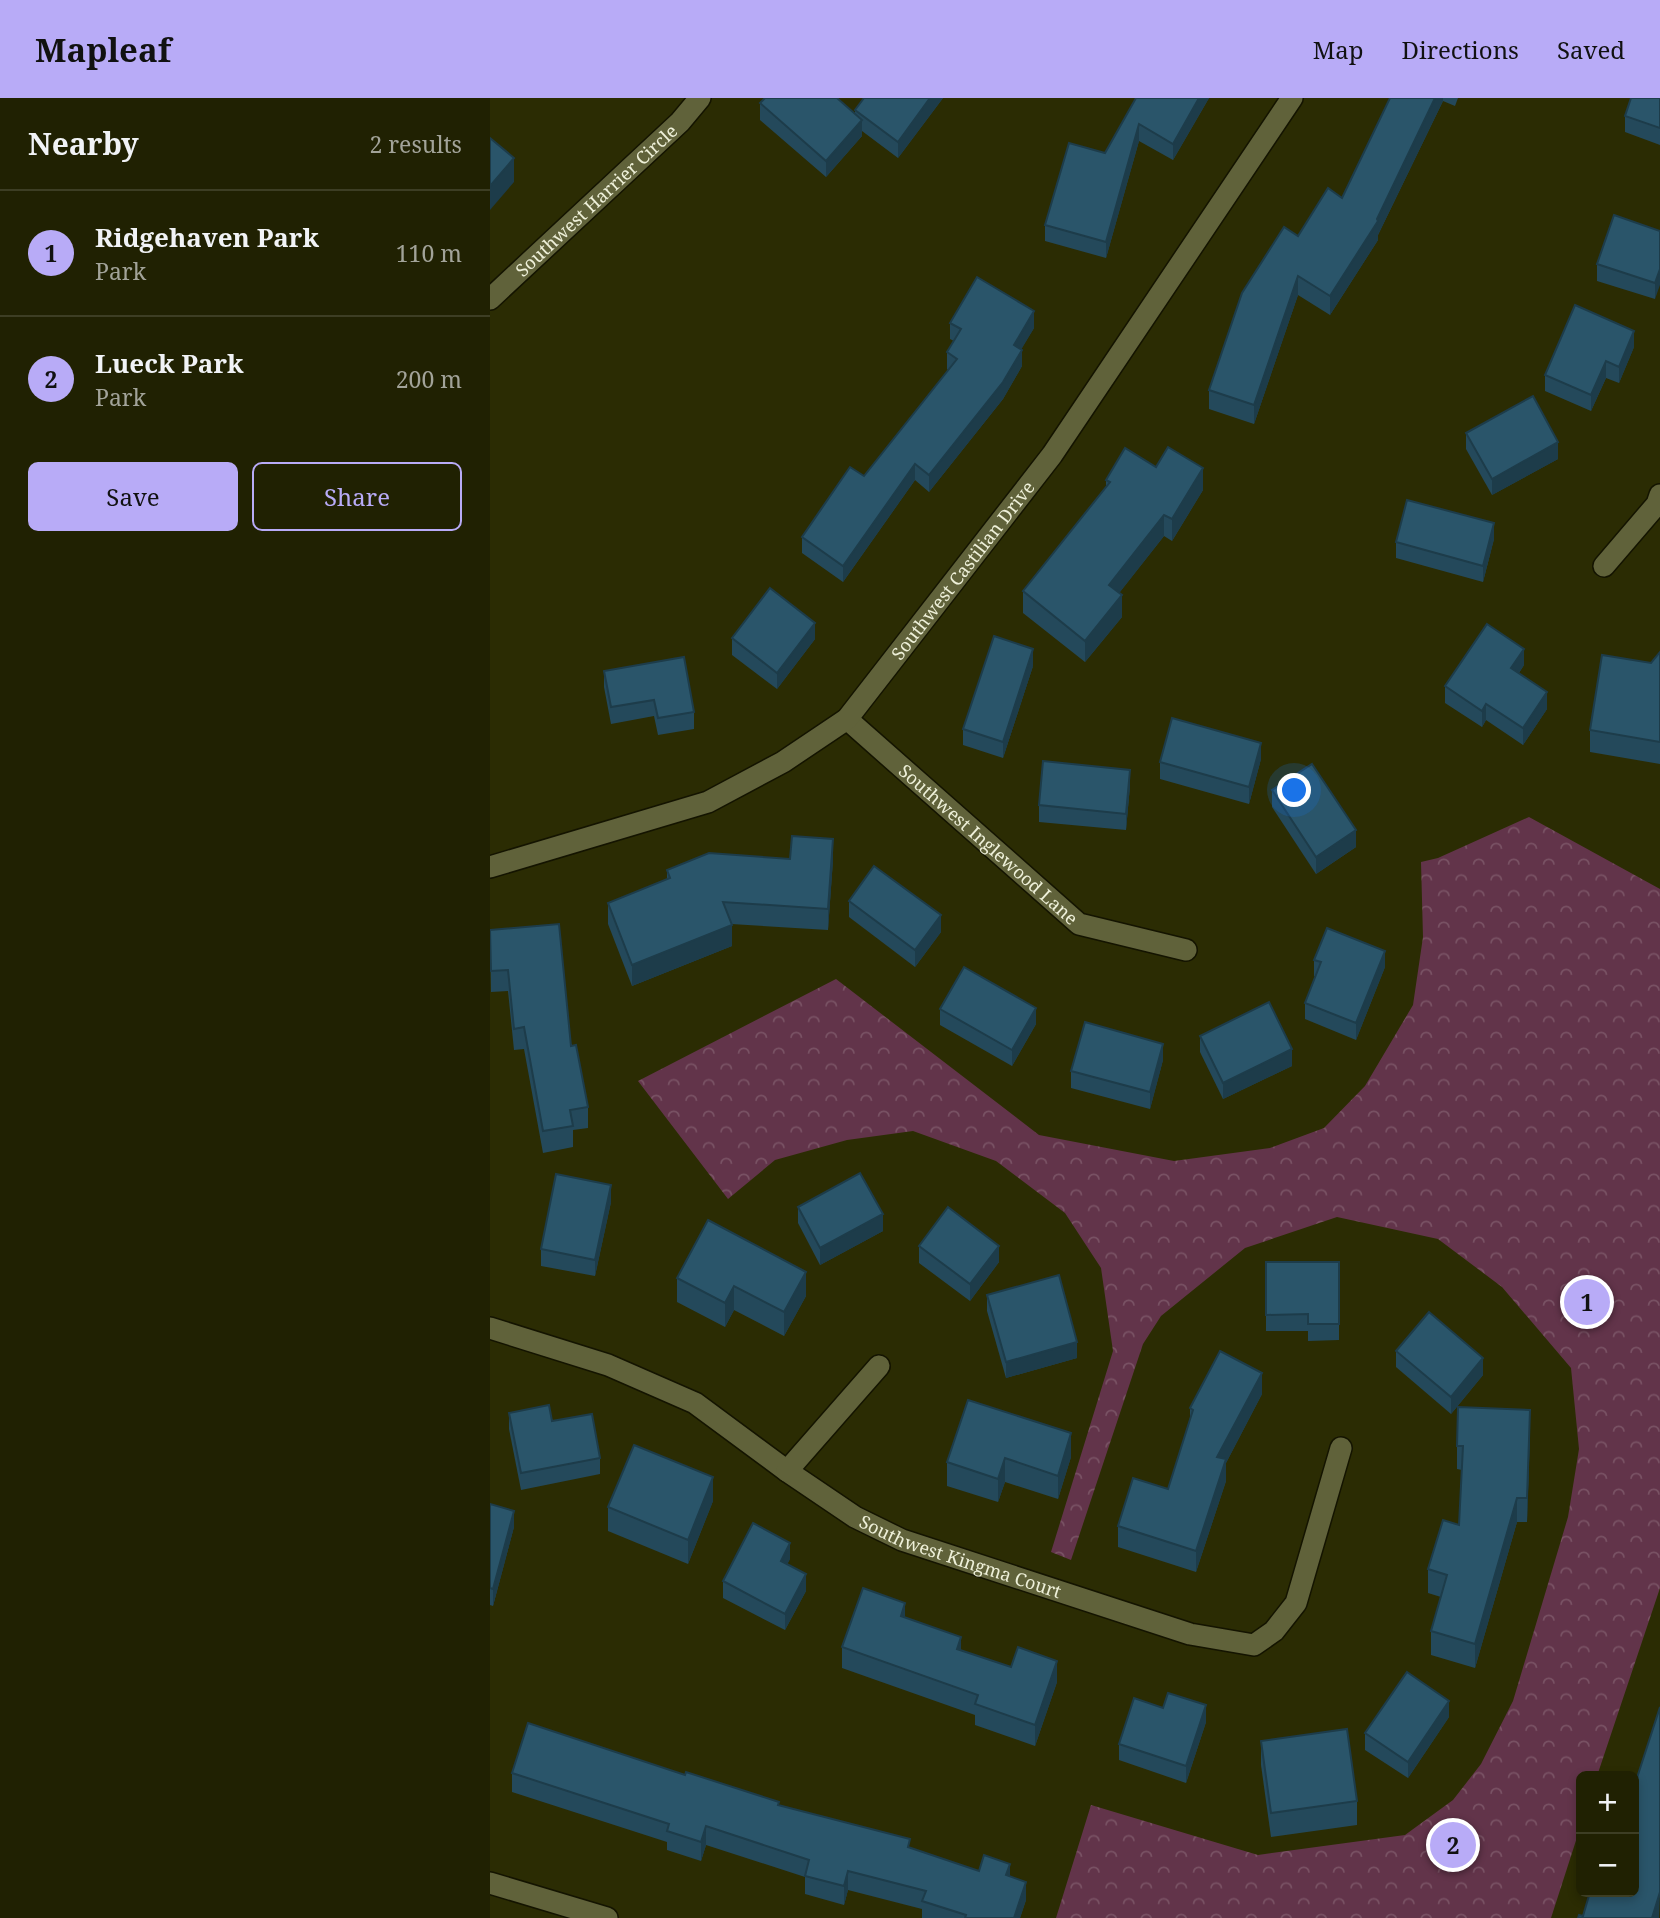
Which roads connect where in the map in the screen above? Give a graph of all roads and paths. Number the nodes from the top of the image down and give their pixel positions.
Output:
1 (700, 98) edge
2 (1292, 98) edge
3 (490, 299) edge
4 (1660, 495) edge
5 (1604, 566) dead end
6 (847, 719) junction
7 (490, 867) edge
8 (1186, 950) dead end
9 (490, 1328) edge
10 (879, 1366) dead end
11 (1341, 1448) dead end
12 (787, 1471) junction
13 (490, 1882) edge
14 (607, 1918) edge

1 - 3 street, Southwest Harrier Circle
2 - 6 street, Southwest Castilian Drive
4 - 5 street
6 - 7 street, Southwest Castilian Drive
6 - 8 street, Southwest Inglewood Lane
9 - 12 street, Southwest Kingma Court
10 - 12 street
11 - 12 street, Southwest Kingma Court
13 - 14 street

